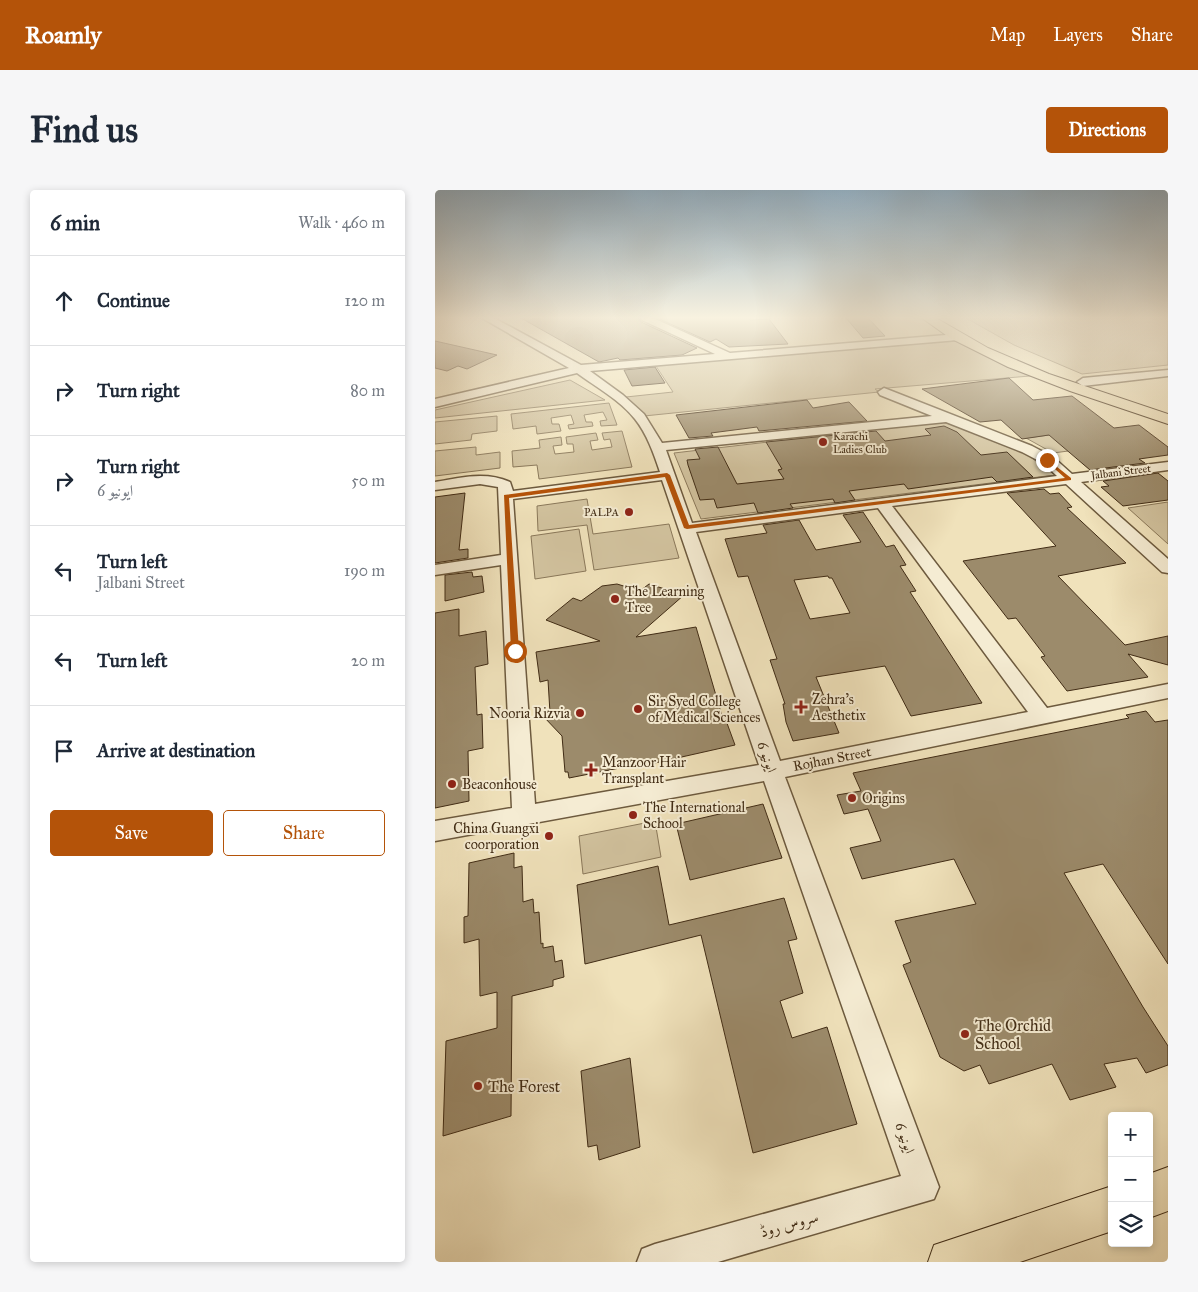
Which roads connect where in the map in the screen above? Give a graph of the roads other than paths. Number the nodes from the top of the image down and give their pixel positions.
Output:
1 (590, 368) edge
2 (1023, 368) edge
3 (1046, 368) edge
4 (579, 369) junction
5 (1168, 373) edge
6 (1083, 382) junction
7 (884, 392) dead end
8 (435, 396) edge
9 (449, 400) junction
10 (435, 403) edge
11 (1168, 410) edge
12 (952, 417) junction
13 (1168, 419) edge
14 (658, 448) junction
15 (1168, 466) edge
16 (667, 475) junction
17 (1069, 479) junction
18 (435, 486) edge
19 (506, 496) junction
20 (882, 502) junction
21 (687, 528) junction
22 (510, 559) junction
23 (1168, 568) edge
24 (435, 570) edge
25 (1168, 691) edge
26 (1042, 716) junction
27 (772, 771) junction
28 (524, 814) junction
29 (435, 831) edge
30 (922, 1187) joint
31 (1168, 1189) edge
32 (1153, 1195) edge
33 (1108, 1209) edge
34 (655, 1262) edge
35 (951, 1262) edge

1 - 4 street
2 - 13 main road
3 - 6 main road
4 - 9 street
4 - 14 street, ایونیو 6
5 - 6 street
6 - 11 main road
7 - 12 street
8 - 9 street
9 - 10 street
12 - 14 street
12 - 17 street
14 - 16 street, ایونیو 6
15 - 17 street, Jalbani Street
16 - 19 street
16 - 21 street, ایونیو 6
17 - 20 street, Jalbani Street
17 - 23 street
18 - 19 street
19 - 22 street
20 - 21 street, Jalbani Street
20 - 26 street
21 - 27 street, ایونیو 6
22 - 24 street
22 - 28 street
25 - 26 street, Rojhan Street
26 - 27 street, Rojhan Street
27 - 28 street, Rojhan Street
27 - 30 street, ایونیو 6
28 - 29 street, Rojhan Street
30 - 34 street, سروس روڈ
31 - 32 main road
33 - 35 main road

